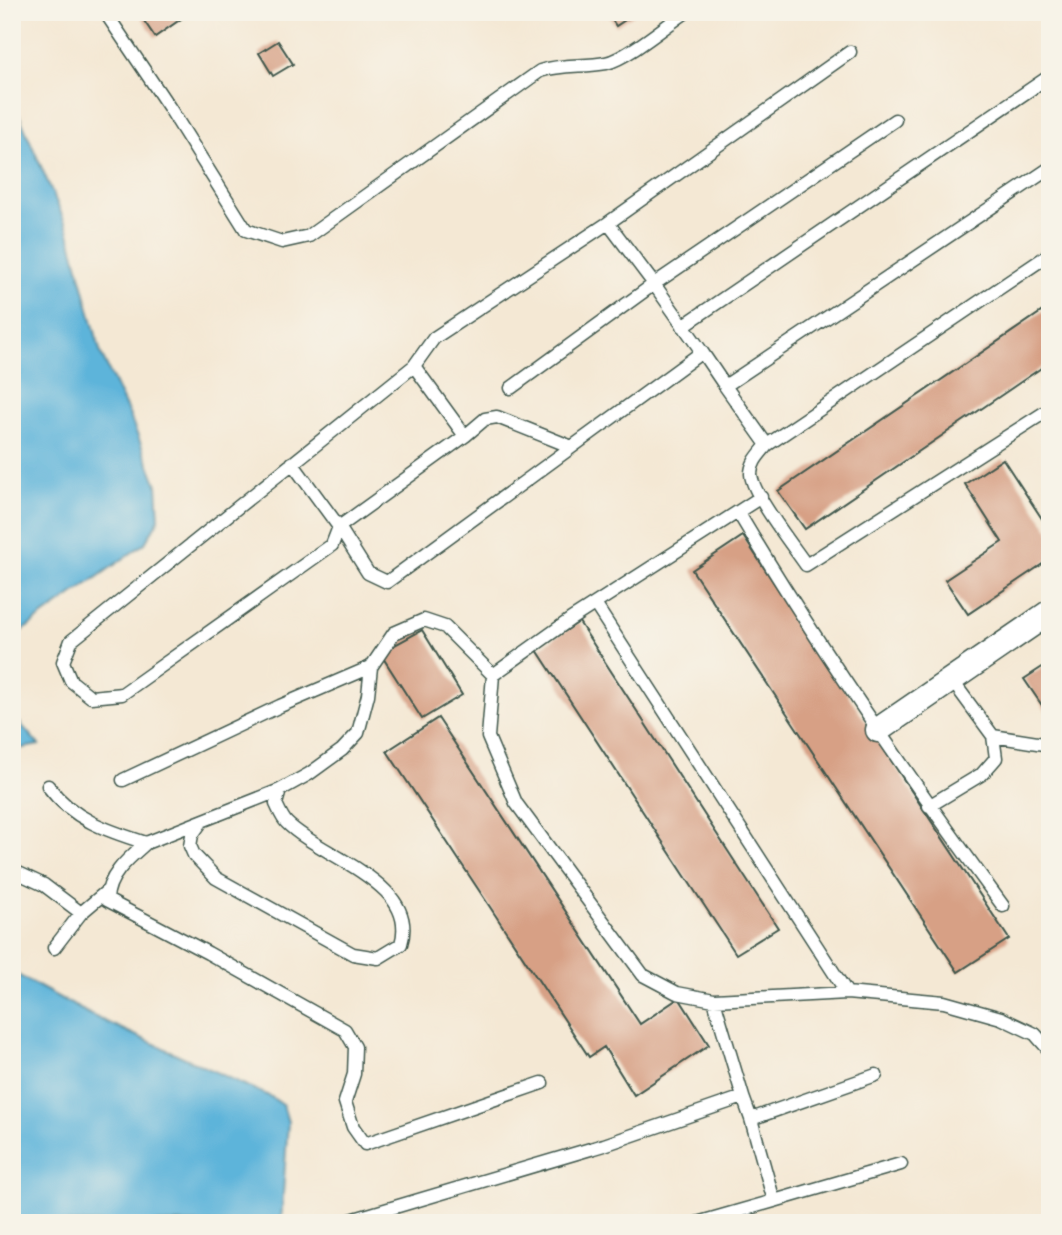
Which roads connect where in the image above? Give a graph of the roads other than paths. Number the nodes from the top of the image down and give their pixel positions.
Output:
1 (105, 12) edge
2 (686, 12) edge
3 (850, 52) dead end
4 (1050, 76) edge
5 (895, 120) dead end
6 (1050, 168) edge
7 (608, 223) junction
8 (1050, 254) edge
9 (654, 284) junction
10 (683, 326) junction
11 (702, 352) junction
12 (414, 366) junction
13 (725, 386) junction
14 (511, 388) dead end
15 (1050, 410) edge
16 (466, 436) junction
17 (767, 445) junction
18 (572, 447) junction
19 (292, 463) junction
20 (761, 497) junction
21 (738, 512) junction
22 (339, 527) junction
23 (595, 604) junction
24 (1050, 612) edge
25 (371, 667) junction
26 (494, 675) junction
27 (951, 679) junction
28 (878, 730) junction
29 (993, 736) junction
30 (1050, 745) edge
31 (123, 780) dead end
32 (48, 786) dead end
33 (281, 790) junction
34 (929, 806) junction
35 (202, 821) junction
36 (146, 843) junction
37 (12, 870) edge
38 (107, 891) junction
39 (1003, 906) dead end
40 (81, 913) junction
41 (54, 948) dead end
42 (847, 993) junction
43 (714, 1000) junction
44 (1050, 1051) edge
45 (876, 1075) dead end
46 (542, 1083) dead end
47 (743, 1097) junction
48 (751, 1119) junction
49 (901, 1164) dead end
50 (774, 1201) junction
51 (341, 1223) edge
52 (697, 1223) edge

1 - 2 lane
3 - 7 lane
4 - 10 lane
5 - 9 lane
6 - 13 lane
7 - 9 lane
7 - 12 lane
8 - 17 lane
9 - 10 lane
9 - 14 lane
10 - 11 lane
11 - 13 lane
11 - 18 lane
12 - 16 lane
12 - 19 lane
13 - 17 lane
15 - 20 lane
16 - 18 lane
16 - 22 lane
17 - 20 lane
18 - 22 lane
19 - 22 lane
19 - 22 lane
20 - 21 lane
21 - 23 lane
21 - 28 lane
23 - 26 lane
23 - 42 lane
24 - 27 street
25 - 26 lane
25 - 31 lane
25 - 33 lane
26 - 43 lane
27 - 28 street
27 - 29 lane
28 - 34 lane
29 - 30 lane
29 - 34 lane
32 - 36 lane
33 - 35 lane
33 - 35 lane
34 - 39 lane
35 - 36 lane
36 - 38 lane
37 - 40 lane
38 - 40 lane
38 - 46 lane
40 - 41 lane
42 - 43 lane
42 - 44 lane
43 - 47 lane
45 - 48 lane
47 - 48 lane
47 - 51 lane
48 - 50 lane
49 - 50 lane
50 - 52 lane

